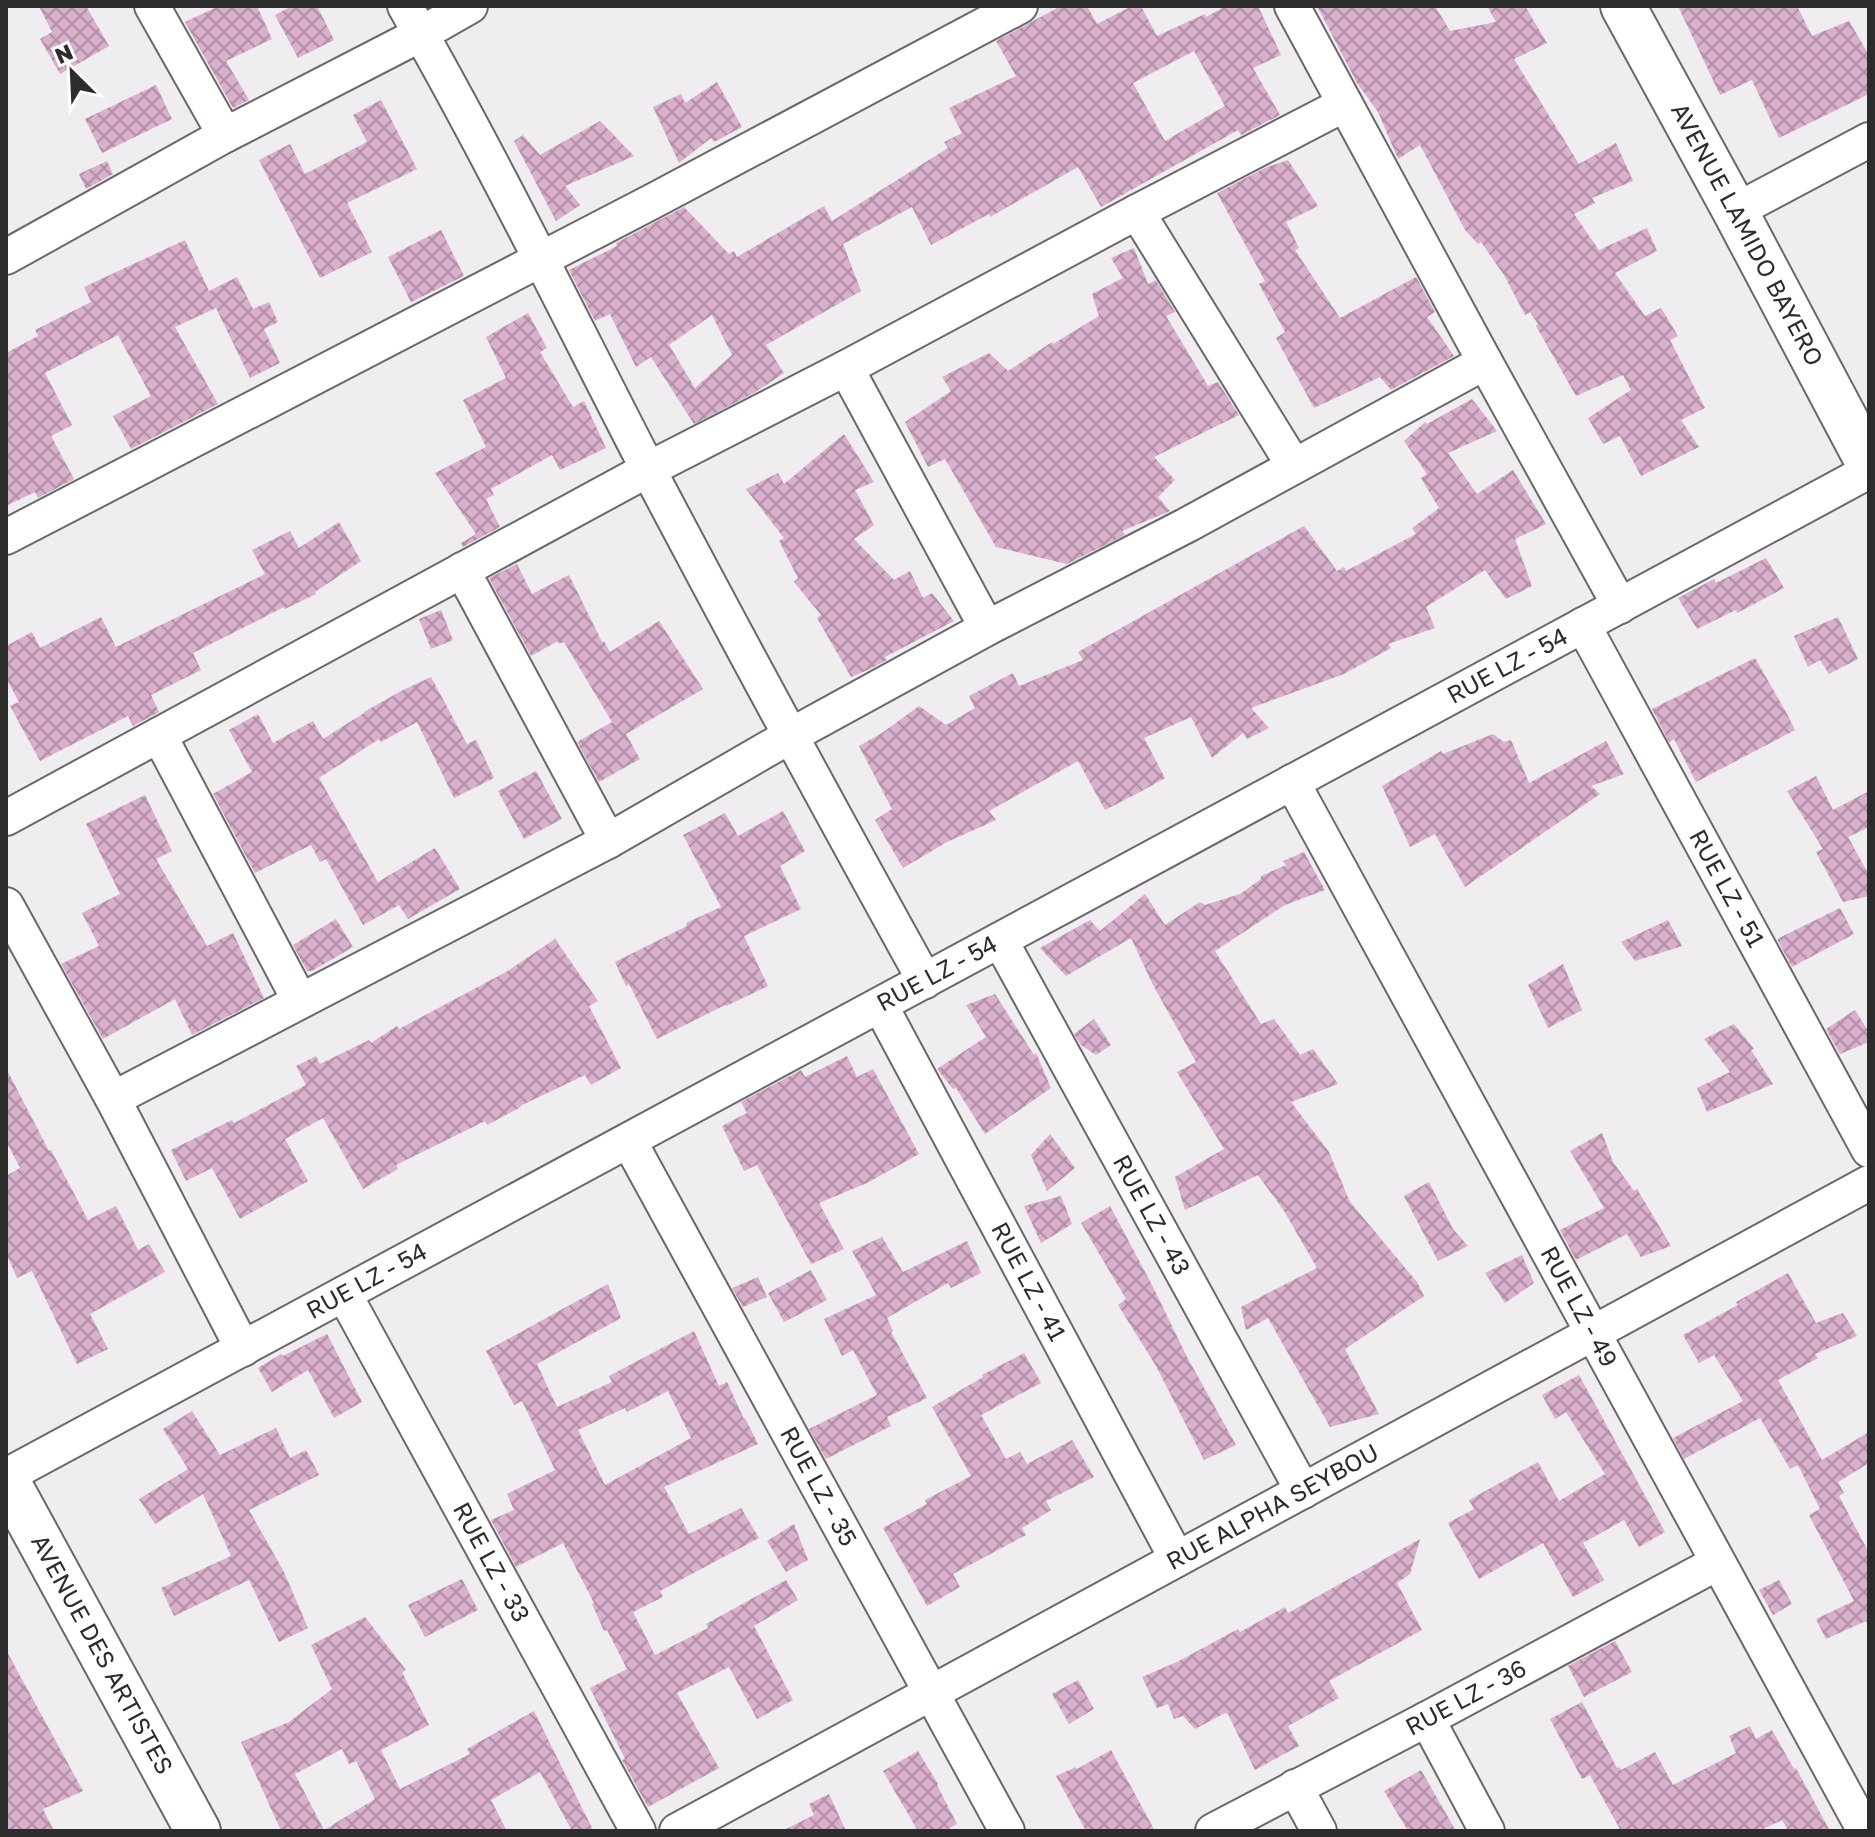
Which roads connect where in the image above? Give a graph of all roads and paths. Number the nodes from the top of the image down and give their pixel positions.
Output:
1 (152, 6) edge
2 (470, 6) edge
3 (1020, 6) edge
4 (1292, 6) edge
5 (1623, 6) edge
6 (413, 20) edge
7 (1345, 104) junction
8 (225, 135) junction
9 (1869, 140) edge
10 (1735, 211) junction
11 (1137, 212) junction
12 (6, 257) edge
13 (541, 257) junction
14 (1485, 362) junction
15 (846, 368) junction
16 (1869, 464) edge
17 (1294, 466) junction
18 (649, 469) junction
19 (1869, 471) edge
20 (6, 537) edge
21 (462, 570) junction
22 (1620, 606) junction
23 (1583, 625) junction
24 (987, 628) junction
25 (159, 735) junction
26 (790, 736) junction
27 (1292, 782) junction
28 (6, 818) edge
29 (608, 841) junction
30 (6, 905) edge
31 (1000, 940) junction
32 (925, 981) junction
33 (300, 1001) junction
34 (880, 1005) junction
35 (113, 1099) junction
36 (629, 1141) junction
37 (1869, 1150) edge
38 (1869, 1183) edge
39 (344, 1294) junction
40 (1593, 1333) junction
41 (243, 1349) junction
42 (6, 1478) edge
43 (1303, 1491) junction
44 (1177, 1559) junction
45 (1717, 1563) junction
46 (932, 1693) junction
47 (1427, 1719) junction
48 (1295, 1787) junction
49 (198, 1831) edge
50 (638, 1831) edge
51 (677, 1831) edge
52 (1007, 1831) edge
53 (1213, 1831) edge
54 (1319, 1831) edge
55 (1487, 1831) edge
56 (1865, 1831) edge

1 - 8 street
2 - 6 street
3 - 13 street
4 - 7 street
5 - 10 street, AVENUE LAMIDO BAYERO
6 - 8 street
6 - 13 street
7 - 11 street
7 - 14 street
8 - 12 street
9 - 10 street
10 - 16 street, AVENUE LAMIDO BAYERO
11 - 15 street
11 - 17 street
13 - 18 street
13 - 20 street
14 - 17 street
14 - 22 street
15 - 18 street
15 - 24 street
17 - 24 street
18 - 21 street
18 - 26 street
19 - 22 street, RUE LZ - 54
21 - 25 street
21 - 29 street
22 - 23 street, RUE LZ - 54
23 - 27 street, RUE LZ - 54
23 - 37 street, RUE LZ - 51
24 - 26 street
25 - 28 street
25 - 33 street
26 - 29 street
26 - 32 street
27 - 31 street, RUE LZ - 54
27 - 40 street, RUE LZ - 49
29 - 33 street
30 - 35 street
31 - 32 street, RUE LZ - 54
31 - 43 street, RUE LZ - 43
32 - 34 street, RUE LZ - 54
33 - 35 street
34 - 36 street, RUE LZ - 54
34 - 44 street, RUE LZ - 41
35 - 41 street
36 - 39 street, RUE LZ - 54
36 - 46 street, RUE LZ - 35
38 - 40 street, RUE ALPHA SEYBOU
39 - 41 street, RUE LZ - 54
39 - 50 street, RUE LZ - 33
40 - 43 street, RUE ALPHA SEYBOU
40 - 45 street, RUE LZ - 49
41 - 42 street, RUE LZ - 54
42 - 49 street, AVENUE DES ARTISTES
43 - 44 street, RUE ALPHA SEYBOU
44 - 46 street, RUE ALPHA SEYBOU
45 - 47 street, RUE LZ - 36
45 - 56 street, RUE LZ - 49
46 - 51 street, RUE ALPHA SEYBOU
46 - 52 street, RUE LZ - 35
47 - 48 street, RUE LZ - 36
47 - 55 street
48 - 53 street, RUE LZ - 36
48 - 54 street

